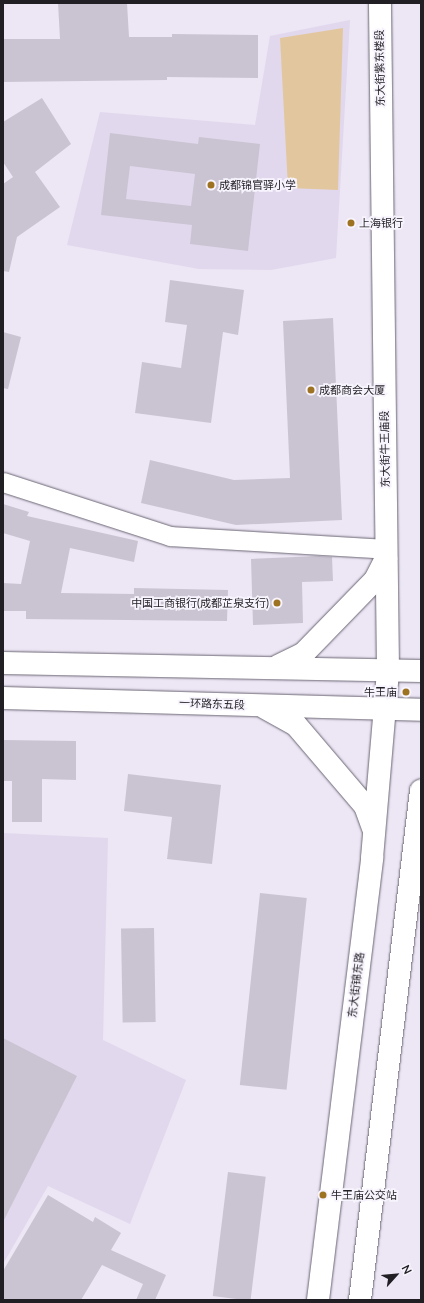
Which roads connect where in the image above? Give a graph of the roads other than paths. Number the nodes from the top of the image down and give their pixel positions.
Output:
1 (380, 3) edge
2 (381, 133) joint
3 (3, 482) edge
4 (386, 553) junction
5 (3, 663) edge
6 (276, 668) junction
7 (388, 670) junction
8 (421, 671) edge
9 (3, 698) edge
10 (262, 706) junction
11 (385, 710) junction
12 (421, 710) edge
13 (421, 791) edge
14 (418, 829) edge
15 (374, 832) junction
16 (318, 1300) edge
17 (360, 1300) edge

1 - 2 main road, 东大街紫东楼段
2 - 4 main road, 东大街牛王庙段
3 - 4 street
4 - 6 main road
4 - 7 main road, 东大街牛王庙段
5 - 6 main road
6 - 7 main road
7 - 8 main road
7 - 11 main road, 东大街锦东路
9 - 10 main road, 一环路东五段
10 - 11 main road, 一环路东五段
10 - 15 main road
11 - 12 main road, 一环路东五段
11 - 15 main road, 东大街锦东路
13 - 14 main road
14 - 17 main road
15 - 16 main road, 东大街锦东路

